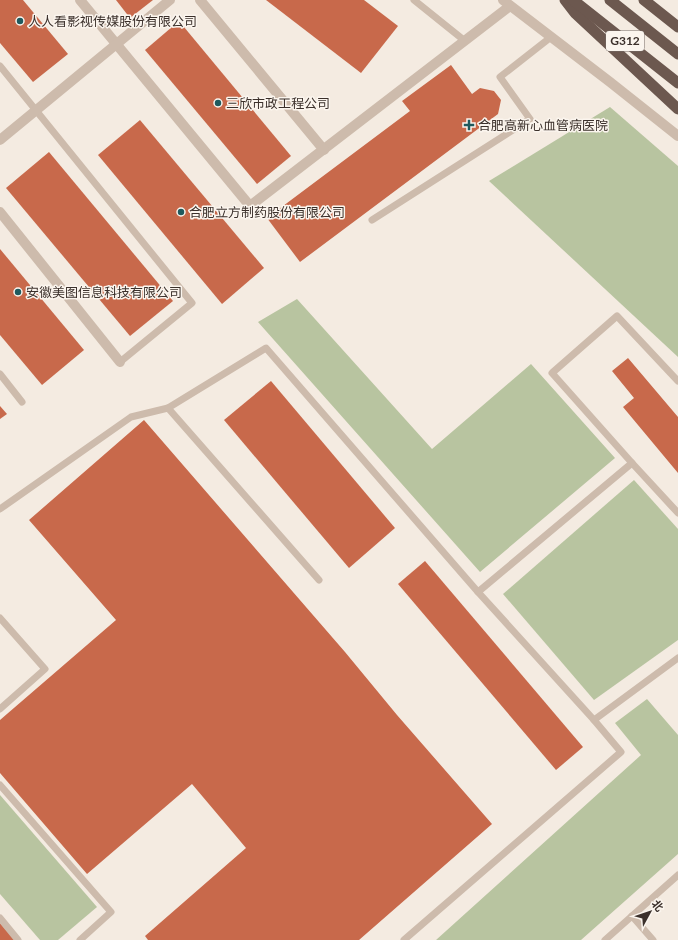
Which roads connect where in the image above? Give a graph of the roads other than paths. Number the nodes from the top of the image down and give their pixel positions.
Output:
1 (80, 0) edge
2 (170, 0) edge
3 (200, 0) edge
4 (414, 0) edge
5 (565, 0) edge
6 (572, 0) edge
7 (610, 0) edge
8 (644, 0) edge
9 (506, 3) edge
10 (678, 27) edge
11 (551, 37) junction
12 (465, 40) junction
13 (116, 44) junction
14 (678, 54) edge
15 (0, 66) edge
16 (678, 83) edge
17 (678, 109) edge
18 (36, 110) junction
19 (678, 136) edge
20 (0, 140) edge
21 (324, 150) junction
22 (0, 212) edge
23 (372, 220) dead end
24 (120, 362) joint
25 (0, 374) edge
26 (678, 381) edge
27 (22, 402) dead end
28 (168, 408) junction
29 (632, 463) junction
30 (0, 509) edge
31 (678, 513) edge
32 (319, 580) dead end
33 (478, 592) junction
34 (0, 618) edge
35 (678, 658) edge
36 (0, 709) edge
37 (594, 720) junction
38 (0, 785) edge
39 (678, 875) edge
40 (632, 916) junction
41 (0, 918) edge
42 (18, 940) edge
43 (80, 940) edge
44 (404, 940) edge
45 (605, 940) edge
46 (653, 940) edge

1 - 13 street
2 - 13 street
3 - 21 street
4 - 12 lane
5 - 17 highway
6 - 16 highway, G312
7 - 14 highway
8 - 10 highway
9 - 11 street
9 - 12 street
11 - 19 street
11 - 23 lane
12 - 21 street
13 - 18 street
13 - 21 street
15 - 18 lane
18 - 20 street
18 - 24 lane
22 - 24 street
25 - 27 lane
26 - 29 lane
28 - 30 lane
28 - 32 lane
28 - 33 lane
29 - 31 lane
29 - 33 lane
33 - 37 lane
34 - 36 lane
35 - 37 lane
37 - 44 lane
38 - 43 lane
39 - 40 lane
40 - 45 lane
40 - 46 lane
41 - 42 lane

